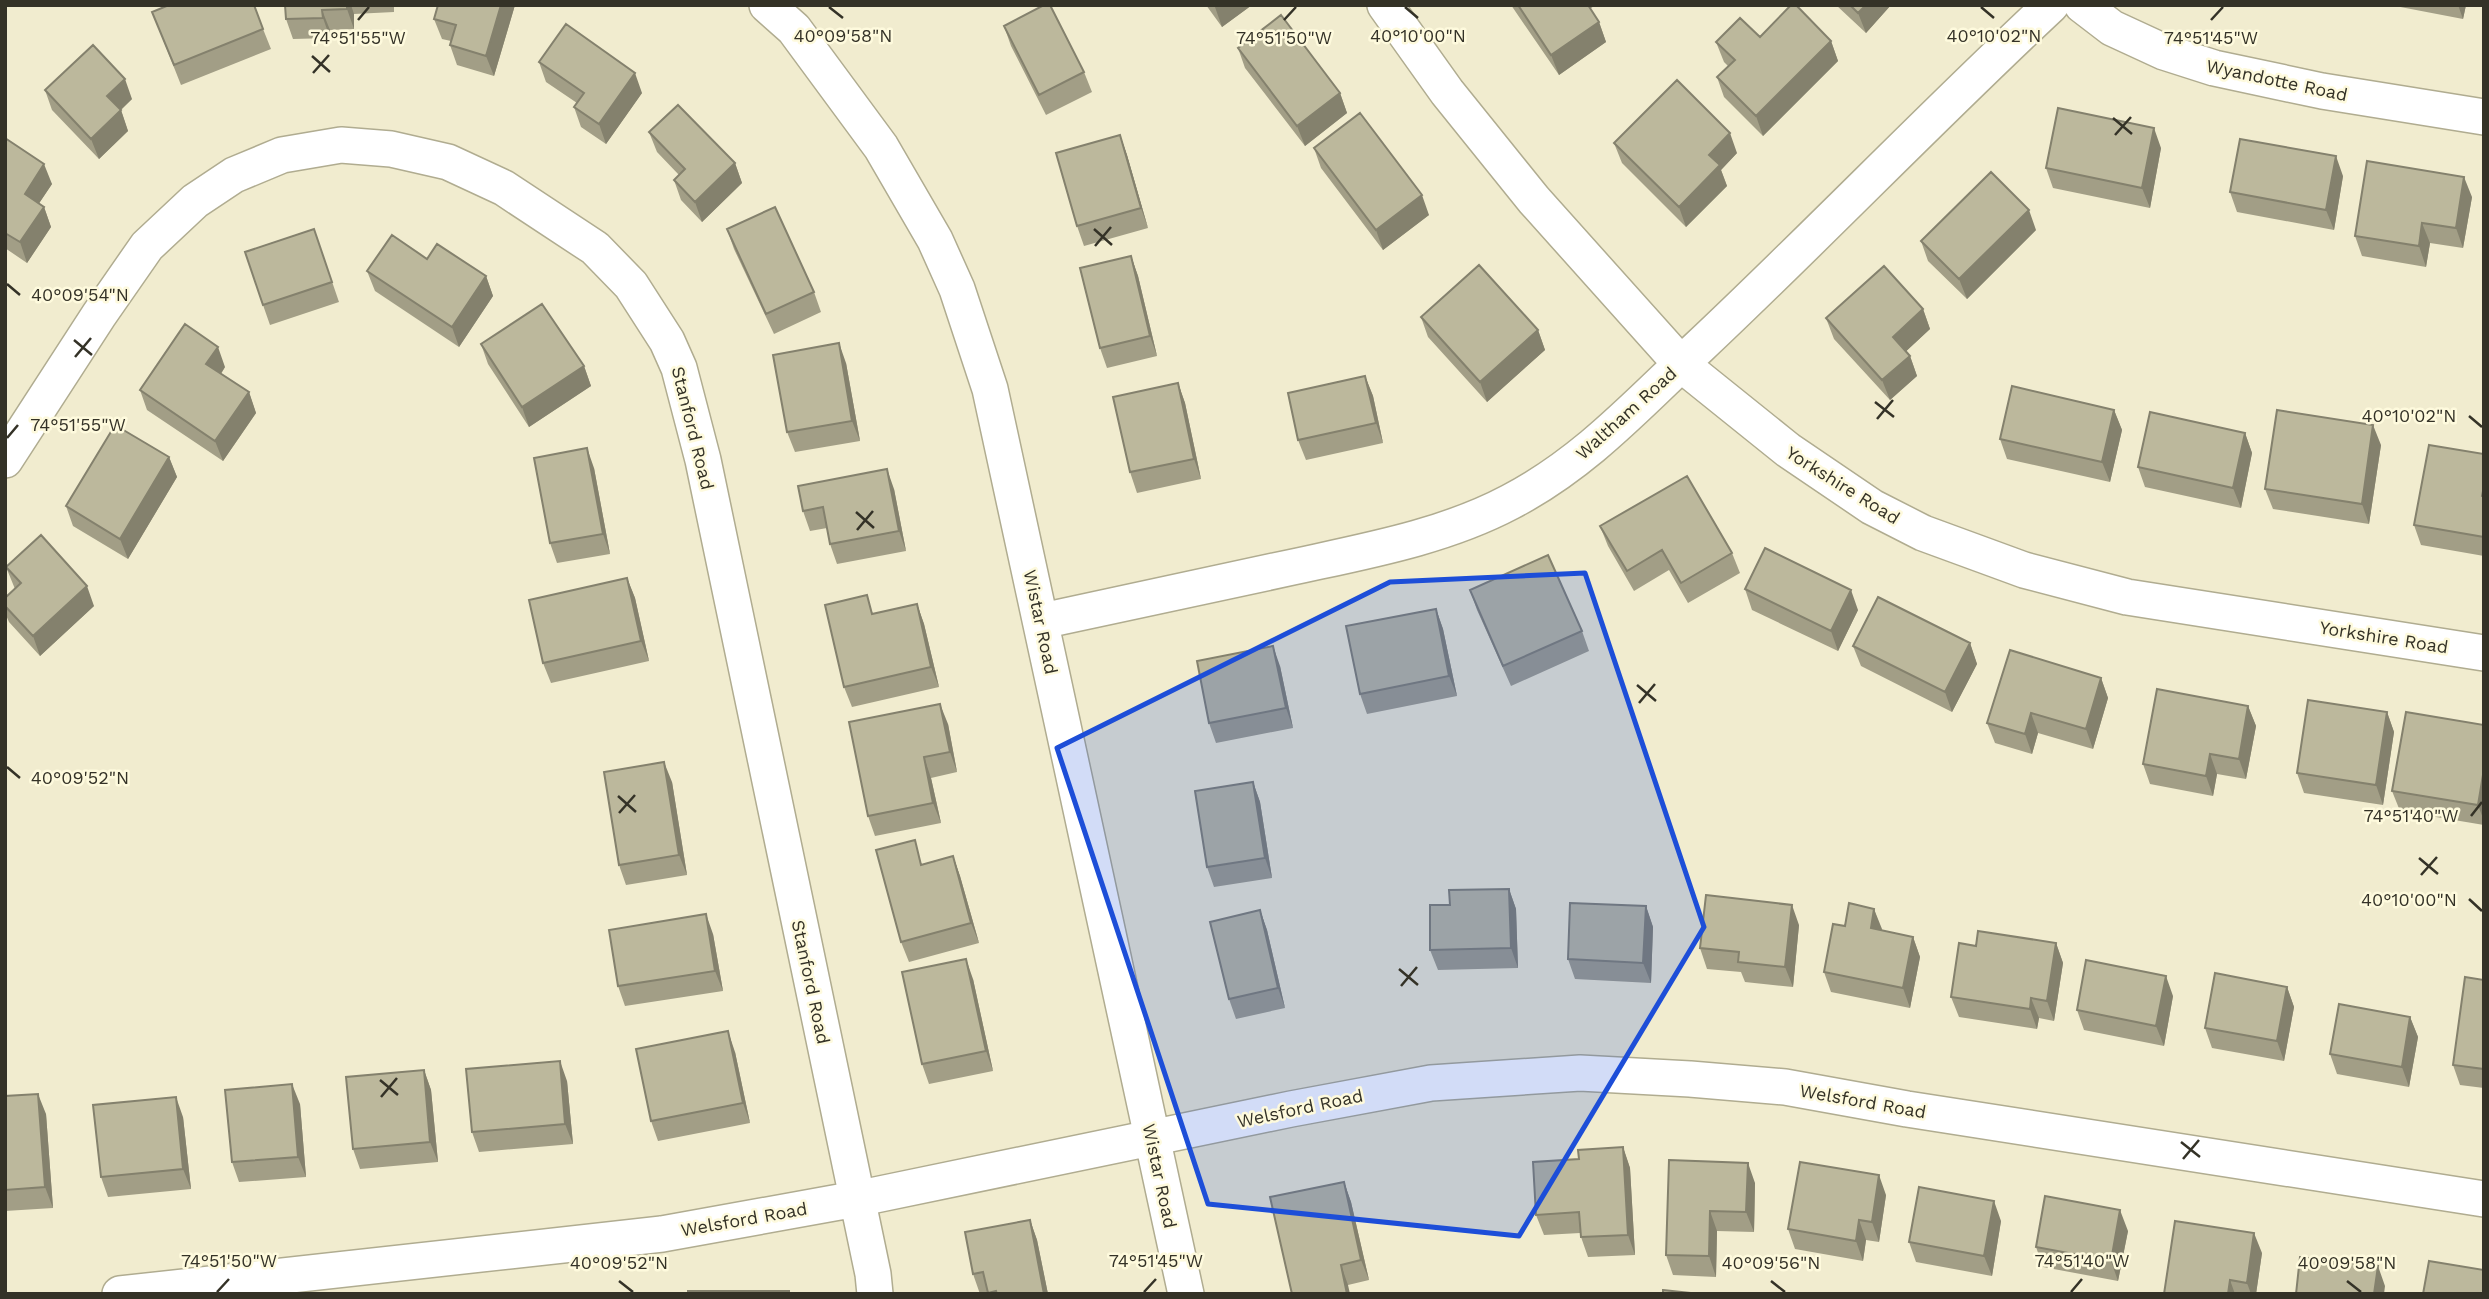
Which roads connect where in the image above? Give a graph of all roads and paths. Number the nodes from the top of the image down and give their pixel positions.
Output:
1 (767, 5) edge
2 (1385, 5) edge
3 (2051, 5) edge
4 (2082, 5) edge
5 (2484, 117) edge
6 (1681, 364) junction
7 (5, 460) edge
8 (1042, 621) junction
9 (2484, 653) edge
10 (1152, 1137) junction
11 (856, 1199) junction
12 (2484, 1199) edge
13 (121, 1294) edge
14 (875, 1294) edge
15 (1186, 1294) edge

1 - 8 street, Wistar Road
2 - 6 street, Yorkshire Road
3 - 6 street, Waltham Road
4 - 5 street, Wyandotte Road
6 - 8 street, Waltham Road
6 - 9 street, Yorkshire Road
7 - 11 street, Stanford Road
8 - 10 street, Wistar Road
10 - 11 street, Welsford Road
10 - 12 street, Welsford Road
10 - 15 street, Wistar Road
11 - 13 street, Welsford Road
11 - 14 street, Stanford Road

